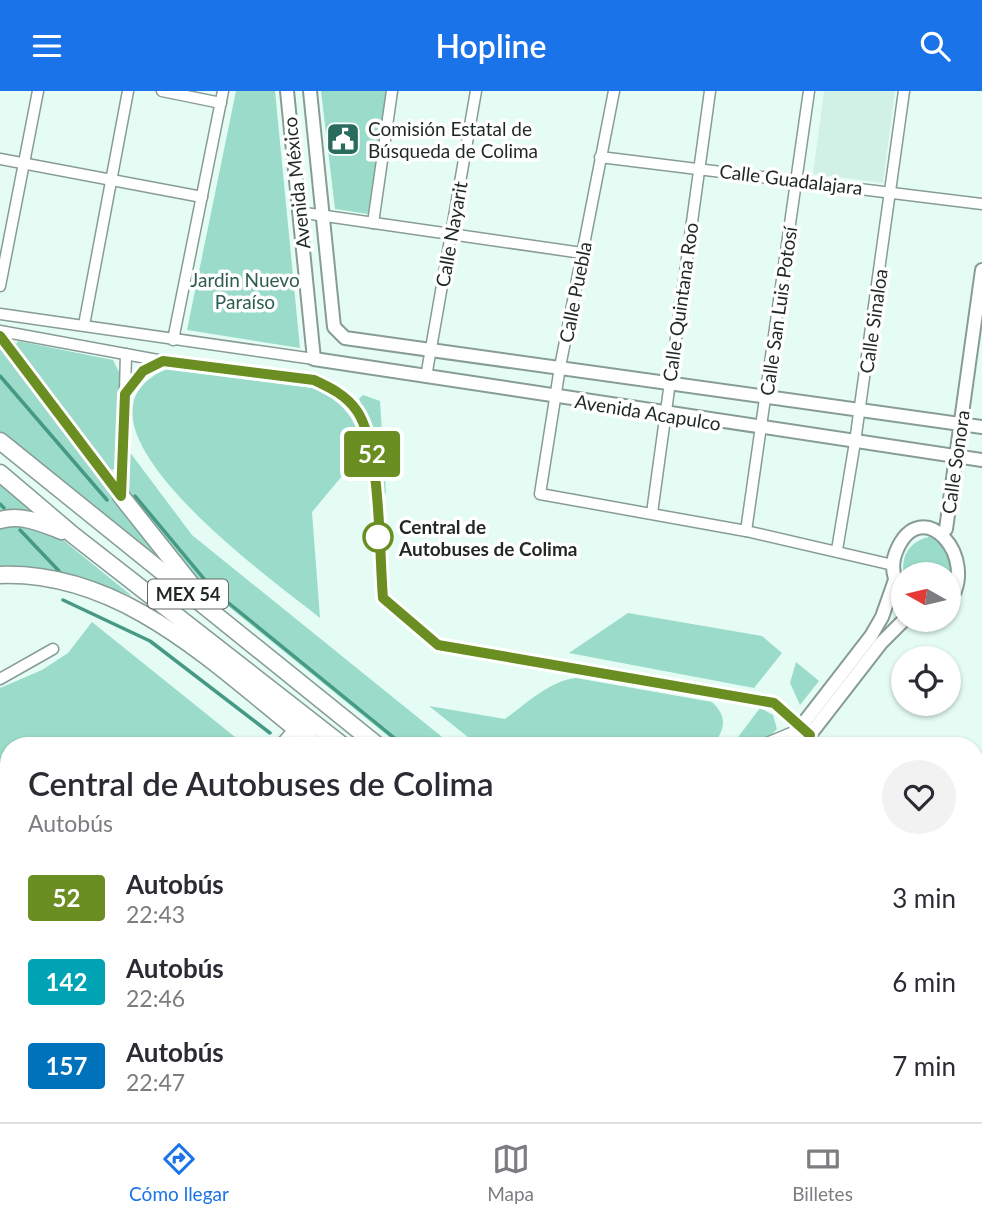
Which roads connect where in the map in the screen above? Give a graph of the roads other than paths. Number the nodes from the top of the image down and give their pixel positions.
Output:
1 (38, 91) edge
2 (128, 91) edge
3 (162, 91) edge
4 (223, 91) edge
5 (287, 91) edge
6 (310, 91) edge
7 (392, 91) edge
8 (476, 91) edge
9 (614, 91) edge
10 (710, 91) edge
11 (809, 91) edge
12 (904, 91) edge
13 (221, 103) junction
14 (600, 157) junction
15 (0, 159) edge
16 (24, 163) junction
17 (698, 167) junction
18 (111, 180) junction
19 (797, 180) junction
20 (891, 191) junction
21 (202, 197) junction
22 (982, 204) edge
23 (299, 212) junction
24 (323, 216) junction
25 (373, 223) junction
26 (451, 235) junction
27 (582, 253) junction
28 (982, 269) edge
29 (0, 286) edge
30 (0, 314) edge
31 (84, 325) junction
32 (0, 333) edge
33 (345, 338) joint
34 (173, 340) junction
35 (431, 349) junction
36 (126, 354) junction
37 (314, 359) junction
38 (163, 361) junction
39 (561, 366) junction
40 (426, 377) junction
41 (669, 383) junction
42 (125, 394) junction
43 (766, 396) junction
44 (555, 398) junction
45 (860, 409) junction
46 (665, 414) junction
47 (961, 423) junction
48 (982, 427) edge
49 (762, 429) junction
50 (0, 441) edge
51 (855, 442) junction
52 (956, 456) junction
53 (982, 460) edge
54 (0, 473) edge
55 (121, 496) junction
56 (652, 513) junction
57 (0, 520) edge
58 (946, 530) junction
59 (746, 531) junction
60 (73, 535) junction
61 (837, 550) junction
62 (894, 562) edge
63 (891, 564) edge
64 (0, 575) edge
65 (891, 591) edge
66 (961, 591) edge
67 (228, 626) junction
68 (891, 632) edge
69 (53, 649) dead end
70 (226, 654) junction
71 (0, 679) edge
72 (295, 728) junction
73 (287, 737) edge
74 (306, 737) edge
75 (332, 737) edge
76 (367, 737) edge
77 (799, 737) edge
78 (801, 737) edge
79 (802, 737) edge

1 - 16 street
2 - 18 street
3 - 13 street
4 - 13 street
5 - 23 street, Avenida México
6 - 24 street, Avenida México
7 - 25 street
8 - 26 street, Calle Nayarit
9 - 14 street, Calle Puebla
10 - 17 street, Calle Quintana Roo
11 - 19 street, Calle San Luis Potosí
12 - 20 street, Calle Sinaloa
13 - 21 street
14 - 17 street, Calle Guadalajara
14 - 27 street, Calle Puebla
15 - 16 street
16 - 18 street
16 - 29 street
17 - 19 street, Calle Guadalajara
17 - 41 street, Calle Quintana Roo
18 - 21 street
18 - 31 street
19 - 20 street, Calle Guadalajara
19 - 43 street, Calle San Luis Potosí
20 - 22 street, Calle Guadalajara
20 - 45 street, Calle Sinaloa
21 - 34 street
23 - 24 street
23 - 37 street, Avenida México
24 - 25 street
24 - 33 street, Avenida México
25 - 26 street
26 - 27 street
26 - 35 street, Calle Nayarit
27 - 39 street, Calle Puebla
28 - 47 street, Calle Sonora
30 - 31 street
31 - 34 street
32 - 36 street
32 - 55 street
33 - 35 street, Avenida Acapulco
34 - 37 street
35 - 39 street, Avenida Acapulco
35 - 40 street, Calle Nayarit
36 - 38 street
36 - 42 street
37 - 40 street, Avenida Acapulco
38 - 42 street
38 - 77 street
39 - 41 street, Avenida Acapulco
39 - 44 street, Calle Puebla
40 - 44 street, Avenida Acapulco
41 - 43 street, Avenida Acapulco
41 - 46 street, Calle Quintana Roo
42 - 55 street
43 - 45 street, Avenida Acapulco
43 - 49 street, Calle San Luis Potosí
44 - 46 street, Avenida Acapulco
44 - 56 street, Calle Puebla
45 - 47 street, Avenida Acapulco
45 - 51 street, Calle Sinaloa
46 - 49 street, Avenida Acapulco
46 - 56 street, Calle Quintana Roo
47 - 48 street, Avenida Acapulco
47 - 52 street, Calle Sonora
49 - 51 street, Avenida Acapulco
49 - 59 street, Calle San Luis Potosí
50 - 67 highway, MEX 54
51 - 52 street, Avenida Acapulco
51 - 61 street, Calle Sinaloa
52 - 53 street, Avenida Acapulco
52 - 58 street, Calle Sonora
54 - 60 highway, MEX 54
55 - 67 highway
56 - 59 street
57 - 60 highway
58 - 62 street, Calle Sonora
58 - 66 street, Calle Sonora
59 - 61 street
60 - 70 highway, MEX 54
61 - 63 street
64 - 72 highway
65 - 78 street
67 - 76 highway, MEX 54
68 - 79 street
69 - 71 street
70 - 72 highway
70 - 75 highway, MEX 54
72 - 73 street
72 - 74 highway

